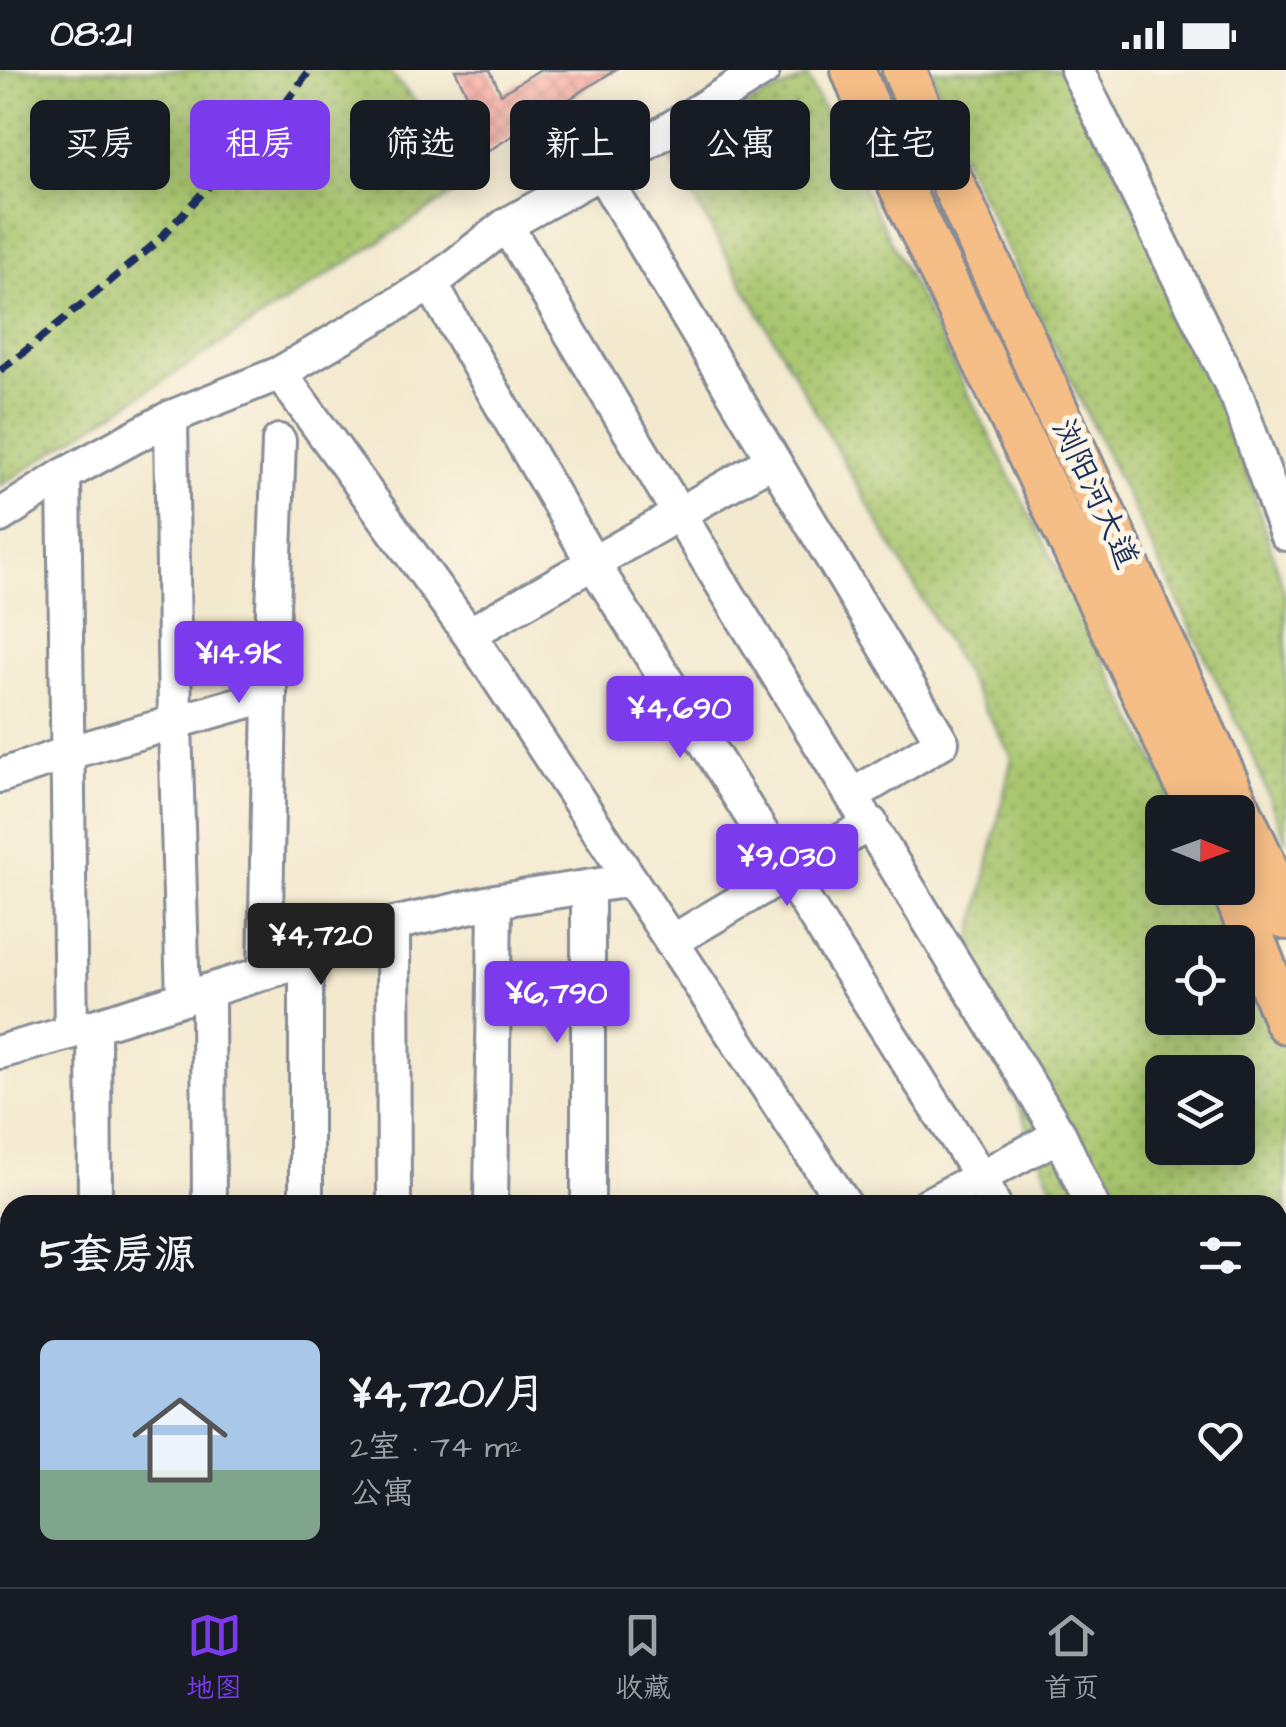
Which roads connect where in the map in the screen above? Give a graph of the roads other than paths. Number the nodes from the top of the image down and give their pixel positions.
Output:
1 (762, 70) edge
2 (852, 70) edge
3 (904, 70) edge
4 (1077, 70) edge
5 (650, 141) edge
6 (569, 190) edge
7 (612, 190) edge
8 (506, 225) junction
9 (431, 284) junction
10 (280, 373) junction
11 (171, 418) junction
12 (279, 440) dead end
13 (773, 460) junction
14 (64, 475) junction
15 (679, 514) junction
16 (0, 516) edge
17 (1286, 534) edge
18 (593, 563) junction
19 (469, 634) junction
20 (270, 695) junction
21 (174, 723) junction
22 (68, 754) junction
23 (0, 776) edge
24 (853, 795) junction
25 (1192, 795) edge
26 (870, 823) junction
27 (787, 873) junction
28 (631, 880) junction
29 (588, 887) junction
30 (494, 900) junction
31 (1241, 905) edge
32 (1286, 918) edge
33 (393, 924) junction
34 (671, 942) junction
35 (306, 960) junction
36 (265, 973) junction
37 (195, 995) junction
38 (1286, 1022) edge
39 (83, 1029) junction
40 (0, 1052) edge
41 (1060, 1135) junction
42 (987, 1191) edge
43 (94, 1195) edge
44 (208, 1195) edge
45 (306, 1195) edge
46 (394, 1195) edge
47 (491, 1195) edge
48 (588, 1195) edge
49 (839, 1195) edge
50 (1087, 1195) edge

1 - 5 street
2 - 25 main road, 浏阳河大道
3 - 32 main road, 浏阳河大道
4 - 17 street
6 - 8 street
7 - 13 street
8 - 9 street
8 - 15 street
9 - 10 street
9 - 18 street
10 - 11 street
10 - 19 street
11 - 14 street
11 - 21 street
12 - 20 street
13 - 15 street
13 - 24 street
14 - 16 street
14 - 22 street
15 - 18 street
15 - 24 street
18 - 19 street
18 - 27 street
19 - 28 street
20 - 21 street
20 - 36 street
21 - 22 street
21 - 37 street
22 - 23 street
22 - 39 street
24 - 26 street
26 - 27 street
26 - 41 street
27 - 34 street
27 - 42 street
28 - 29 street
28 - 34 street
29 - 30 street
29 - 48 street
30 - 33 street
30 - 47 street
31 - 38 main road
33 - 35 street
33 - 46 street
34 - 49 street
35 - 36 street
35 - 45 street
36 - 37 street
37 - 39 street
37 - 44 street
39 - 40 street
39 - 43 street
41 - 42 street
41 - 50 street

